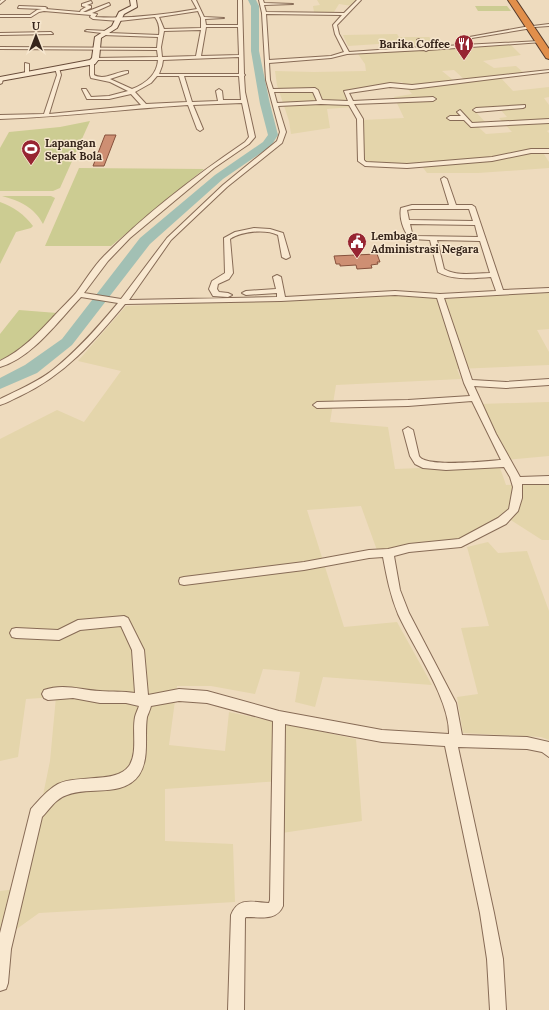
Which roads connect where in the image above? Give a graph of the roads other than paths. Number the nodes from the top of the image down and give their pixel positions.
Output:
1 (3, 0) edge
2 (134, 0) edge
3 (194, 0) edge
4 (240, 0) edge
5 (359, 0) edge
6 (91, 2) dead end
7 (261, 2) edge
8 (515, 2) edge
9 (0, 3) edge
10 (109, 4) dead end
11 (291, 4) dead end
12 (19, 7) dead end
13 (287, 9) dead end
14 (44, 10) junction
15 (200, 10) junction
16 (78, 12) junction
17 (88, 13) junction
18 (264, 13) junction
19 (311, 13) junction
20 (326, 13) junction
21 (346, 14) junction
22 (0, 16) edge
23 (12, 16) junction
24 (156, 16) junction
25 (203, 18) junction
26 (222, 18) dead end
27 (119, 20) junction
28 (324, 21) dead end
29 (10, 22) dead end
30 (547, 25) edge
31 (241, 26) junction
32 (5, 27) dead end
33 (204, 27) junction
34 (539, 29) edge
35 (163, 30) junction
36 (88, 31) dead end
37 (51, 33) dead end
38 (105, 33) junction
39 (1, 34) edge
40 (161, 36) junction
41 (466, 38) dead end
42 (419, 40) dead end
43 (540, 42) junction
44 (549, 46) edge
45 (0, 48) edge
46 (97, 49) junction
47 (158, 49) junction
48 (426, 50) junction
49 (347, 54) junction
50 (242, 56) junction
51 (549, 56) edge
52 (198, 57) junction
53 (161, 59) junction
54 (94, 61) junction
55 (267, 62) junction
56 (27, 64) dead end
57 (57, 68) junction
58 (218, 70) dead end
59 (549, 71) edge
60 (126, 72) dead end
61 (243, 72) junction
62 (156, 74) junction
63 (27, 75) junction
64 (181, 75) junction
65 (105, 79) junction
66 (0, 80) edge
67 (84, 90) dead end
68 (132, 91) junction
69 (219, 91) dead end
70 (271, 91) junction
71 (433, 100) dead end
72 (518, 100) dead end
73 (244, 102) junction
74 (322, 102) junction
75 (221, 103) junction
76 (351, 103) junction
77 (190, 104) junction
78 (144, 106) junction
79 (275, 106) junction
80 (523, 106) junction
81 (476, 110) dead end
82 (528, 111) dead end
83 (460, 112) dead end
84 (46, 116) junction
85 (532, 116) dead end
86 (0, 117) edge
87 (450, 118) dead end
88 (464, 118) junction
89 (549, 121) edge
90 (536, 122) junction
91 (200, 129) dead end
92 (549, 151) edge
93 (444, 179) dead end
94 (453, 207) junction
95 (405, 222) junction
96 (476, 223) junction
97 (433, 238) junction
98 (482, 239) junction
99 (286, 257) dead end
100 (494, 274) junction
101 (277, 277) dead end
102 (549, 290) edge
103 (500, 292) junction
104 (83, 295) junction
105 (280, 295) junction
106 (440, 296) junction
107 (120, 301) junction
108 (0, 364) edge
109 (549, 382) edge
110 (468, 383) junction
111 (475, 398) junction
112 (0, 402) edge
113 (317, 405) dead end
114 (408, 430) dead end
115 (507, 463) junction
116 (549, 480) edge
117 (516, 481) junction
118 (388, 553) junction
119 (184, 581) dead end
120 (16, 633) dead end
121 (48, 694) dead end
122 (144, 701) junction
123 (279, 717) junction
124 (454, 740) junction
125 (549, 750) edge
126 (2, 950) edge
127 (0, 983) edge
128 (236, 1010) edge
129 (498, 1010) edge

1 - 9 street
2 - 27 street
3 - 15 street
4 - 31 street
5 - 21 street
6 - 16 street
7 - 11 street
7 - 18 street
8 - 34 highway
10 - 17 street
12 - 14 street
13 - 19 street
14 - 16 street
14 - 23 street
15 - 24 street
15 - 25 street
16 - 17 street
17 - 27 street
18 - 19 street
18 - 55 street
19 - 20 street
20 - 21 street
20 - 28 street
21 - 49 street
22 - 23 street
23 - 29 street
24 - 27 street
24 - 35 street
25 - 26 street
25 - 33 street
27 - 38 street
30 - 34 street
30 - 34 street
31 - 33 street
31 - 50 street
32 - 39 street
33 - 35 street
33 - 52 street
34 - 41 street
34 - 43 highway
34 - 44 highway
35 - 40 street
36 - 38 street
37 - 39 street
38 - 40 street
38 - 46 street
39 - 45 street
40 - 47 street
42 - 48 street
43 - 48 street
43 - 51 highway
45 - 46 street
46 - 47 street
46 - 54 street
47 - 53 street
48 - 49 street
49 - 55 street
50 - 52 street
50 - 61 street
52 - 53 street
53 - 54 street
53 - 62 street
54 - 57 street
54 - 65 street
55 - 70 street
56 - 63 street
57 - 63 street
57 - 84 street
58 - 61 street
59 - 76 street
60 - 65 street
61 - 64 street
61 - 73 street
62 - 64 street
62 - 68 street
63 - 66 street
64 - 77 street
65 - 68 street
67 - 68 street
68 - 78 street
69 - 75 street
70 - 74 street
70 - 79 street
71 - 76 street
72 - 80 street
73 - 75 street
73 - 104 street
74 - 76 street
74 - 79 street
75 - 77 street
76 - 92 street
77 - 78 street
77 - 91 street
78 - 84 street
79 - 107 street
80 - 81 street
80 - 82 street
83 - 88 street
84 - 86 street
85 - 90 street
87 - 88 street
88 - 90 street
89 - 90 street
93 - 94 street
94 - 95 street
94 - 96 street
95 - 96 street
95 - 97 street
96 - 98 street
97 - 98 street
97 - 100 street
98 - 100 street
99 - 105 street
100 - 103 street
101 - 105 street
102 - 103 street
103 - 106 street
104 - 107 street
104 - 108 street
105 - 106 street
105 - 107 street
106 - 110 street
107 - 112 street
109 - 110 street
110 - 111 street
111 - 113 street
111 - 115 street
114 - 115 street
115 - 117 street
116 - 117 street
117 - 118 street
118 - 119 street
118 - 124 street
120 - 122 street
121 - 122 street
122 - 123 street
122 - 126 street
123 - 124 street
123 - 128 street
124 - 125 street
124 - 129 street
126 - 127 street

